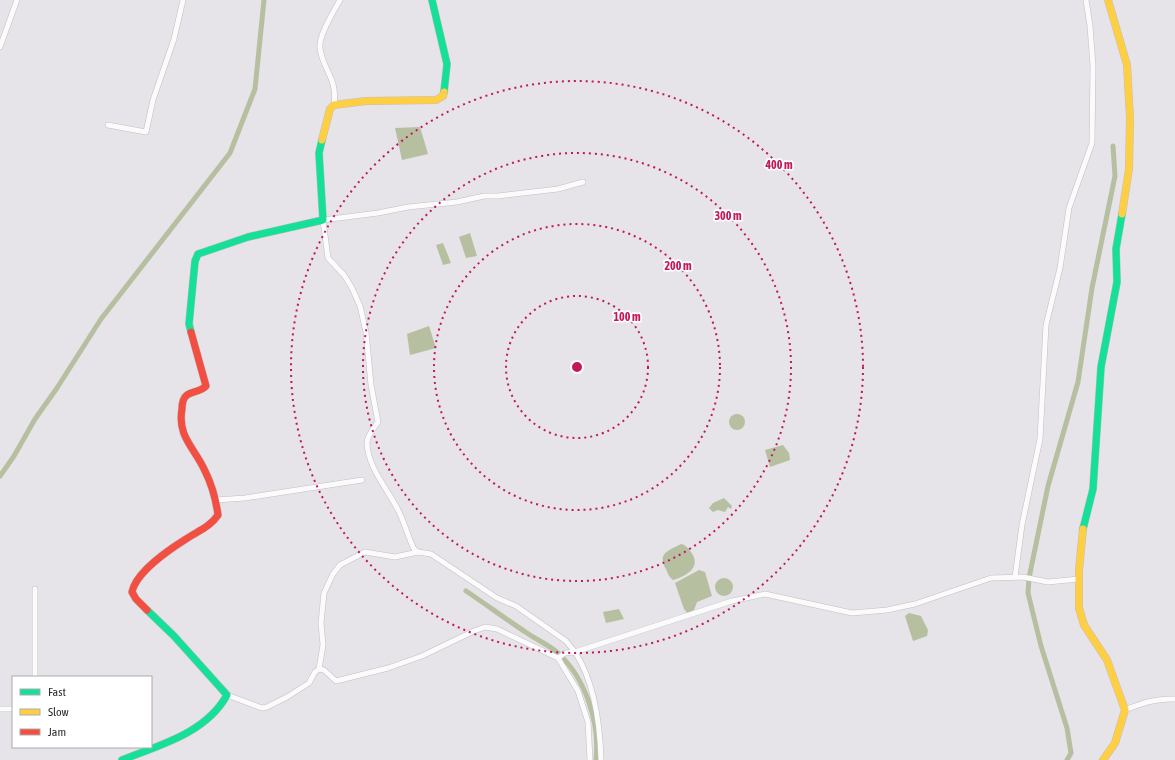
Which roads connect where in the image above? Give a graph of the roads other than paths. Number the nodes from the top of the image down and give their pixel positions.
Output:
1 (16, 0) edge
2 (183, 0) edge
3 (340, 0) edge
4 (432, 0) edge
5 (1086, 0) edge
6 (1108, 0) edge
7 (0, 47) edge
8 (334, 105) junction
9 (108, 125) dead end
10 (584, 182) dead end
11 (323, 220) junction
12 (362, 480) dead end
13 (216, 500) junction
14 (418, 552) junction
15 (1014, 577) junction
16 (1079, 579) junction
17 (35, 588) dead end
18 (575, 652) junction
19 (558, 658) junction
20 (319, 669) junction
21 (34, 676) edge
22 (227, 695) junction
23 (1175, 699) edge
24 (0, 709) edge
25 (12, 709) edge
26 (1125, 710) junction
27 (122, 760) edge
28 (590, 760) edge
29 (601, 760) edge
30 (1103, 760) edge

1 - 7 street
2 - 9 street
3 - 8 street
4 - 8 main road
5 - 15 street
6 - 16 main road
8 - 11 main road
10 - 11 street
11 - 13 main road
11 - 14 street
12 - 13 street
13 - 22 main road
14 - 18 street
14 - 20 street
15 - 16 street
15 - 18 street
16 - 26 main road
17 - 21 street
18 - 19 street
18 - 29 street
19 - 20 street
19 - 28 street
20 - 22 street
22 - 27 main road
23 - 26 street
24 - 25 street
26 - 30 main road

